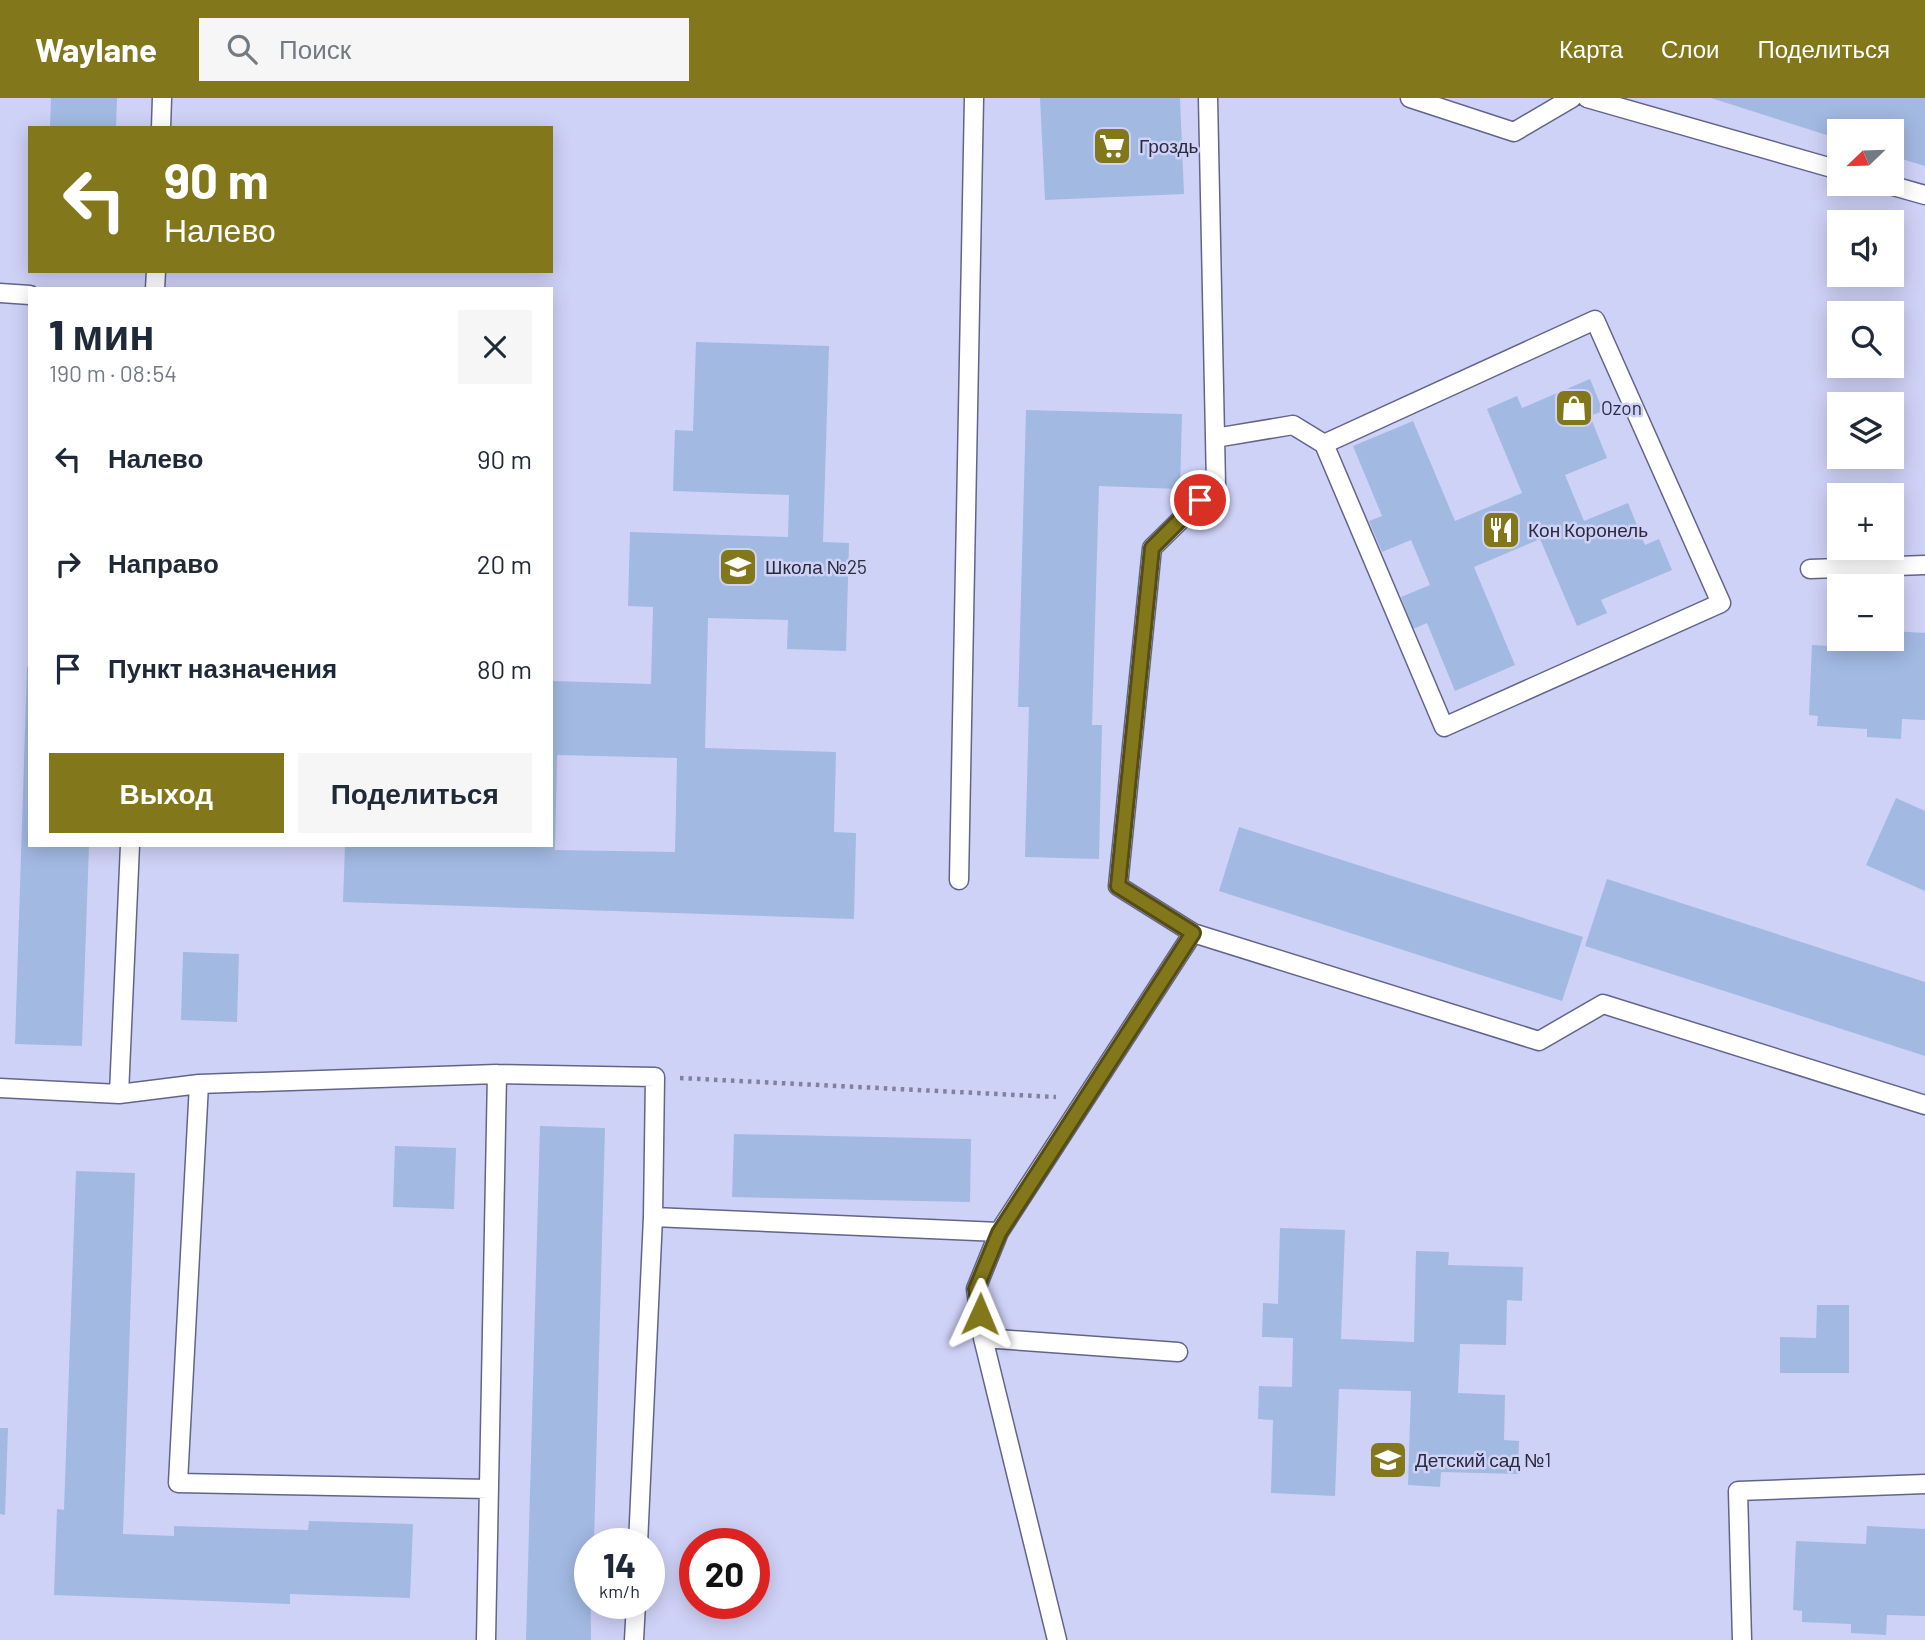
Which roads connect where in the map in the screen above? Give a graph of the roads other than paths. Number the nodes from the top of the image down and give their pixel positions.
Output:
1 (162, 98) edge
2 (974, 98) edge
3 (1208, 98) edge
4 (1410, 98) edge
5 (1572, 98) edge
6 (1587, 98) edge
7 (160, 126) edge
8 (1827, 167) edge
9 (1904, 189) edge
10 (1925, 195) edge
11 (0, 293) edge
12 (28, 295) edge
13 (1216, 438) junction
14 (1324, 444) junction
15 (1925, 565) edge
16 (1810, 569) dead end
17 (130, 847) edge
18 (959, 880) dead end
19 (1193, 933) junction
20 (497, 1074) junction
21 (198, 1084) junction
22 (0, 1088) edge
23 (119, 1094) junction
24 (1925, 1105) edge
25 (653, 1217) junction
26 (999, 1233) junction
27 (983, 1338) junction
28 (1178, 1352) dead end
29 (1925, 1485) edge
30 (489, 1489) junction
31 (639, 1528) edge
32 (635, 1619) edge
33 (486, 1640) edge
34 (634, 1640) edge
35 (1057, 1640) edge
36 (1742, 1640) edge

1 - 7 lane
2 - 18 lane
3 - 13 lane
4 - 5 lane
6 - 8 lane
9 - 10 lane
11 - 12 lane
13 - 14 lane
13 - 19 lane
14 - 14 lane
15 - 16 lane
17 - 23 lane
19 - 24 lane
19 - 26 lane
20 - 21 lane
20 - 25 lane
20 - 30 lane
21 - 23 lane
21 - 30 lane
22 - 23 lane
25 - 26 lane
25 - 31 lane
26 - 27 lane
27 - 28 lane
27 - 35 lane
29 - 36 lane
30 - 33 lane
32 - 34 lane

